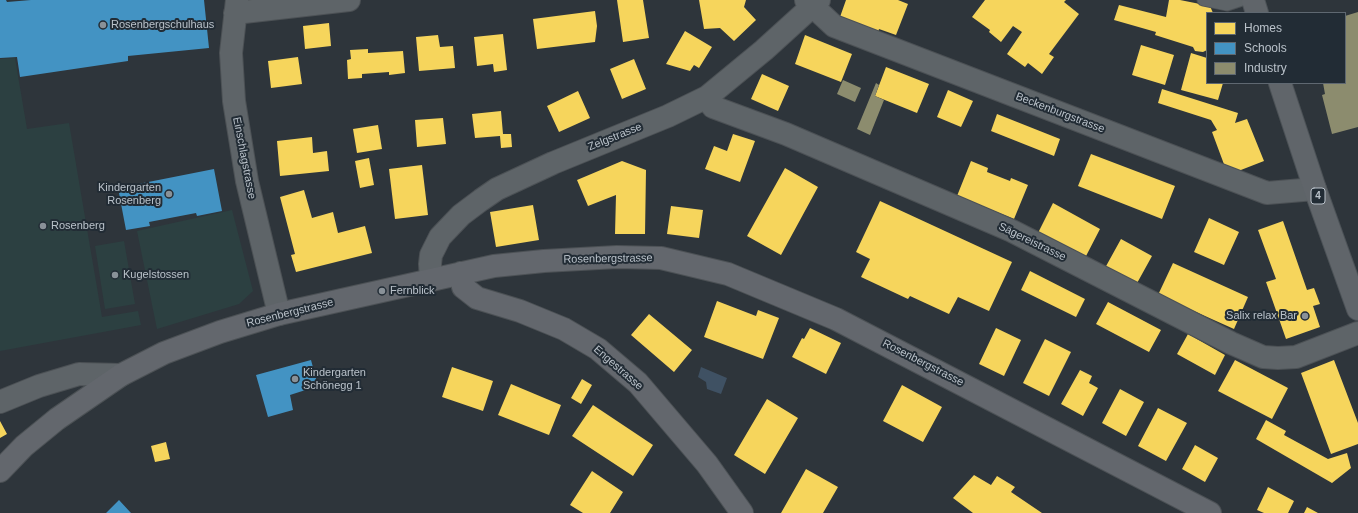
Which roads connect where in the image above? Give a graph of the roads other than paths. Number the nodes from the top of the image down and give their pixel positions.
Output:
1 (349, 0) edge
2 (1204, 0) edge
3 (1242, 0) edge
4 (1253, 0) edge
5 (812, 2) edge
6 (236, 7) edge
7 (1257, 12) edge
8 (1280, 84) edge
9 (707, 97) junction
10 (1315, 189) junction
11 (461, 273) junction
12 (431, 280) junction
13 (1358, 308) edge
14 (279, 314) junction
15 (1358, 333) edge
16 (121, 375) junction
17 (0, 402) edge
18 (0, 471) edge
19 (742, 513) edge
20 (1210, 513) edge

1 - 6 street
2 - 3 lane
4 - 7 main road
5 - 9 street, Zelgstrasse
5 - 10 street, Beckenburgstrasse
6 - 14 street, Einschlagstrasse
8 - 10 main road, 4
9 - 12 street, Zelgstrasse
9 - 15 street, Sägereistrasse
10 - 13 main road, 4
11 - 12 street, Rosenbergstrasse
11 - 19 street, Engestrasse
11 - 20 street, Rosenbergstrasse
12 - 14 street, Rosenbergstrasse
14 - 16 street, Rosenbergstrasse
16 - 17 street
16 - 18 street, Rosenbergstrasse

